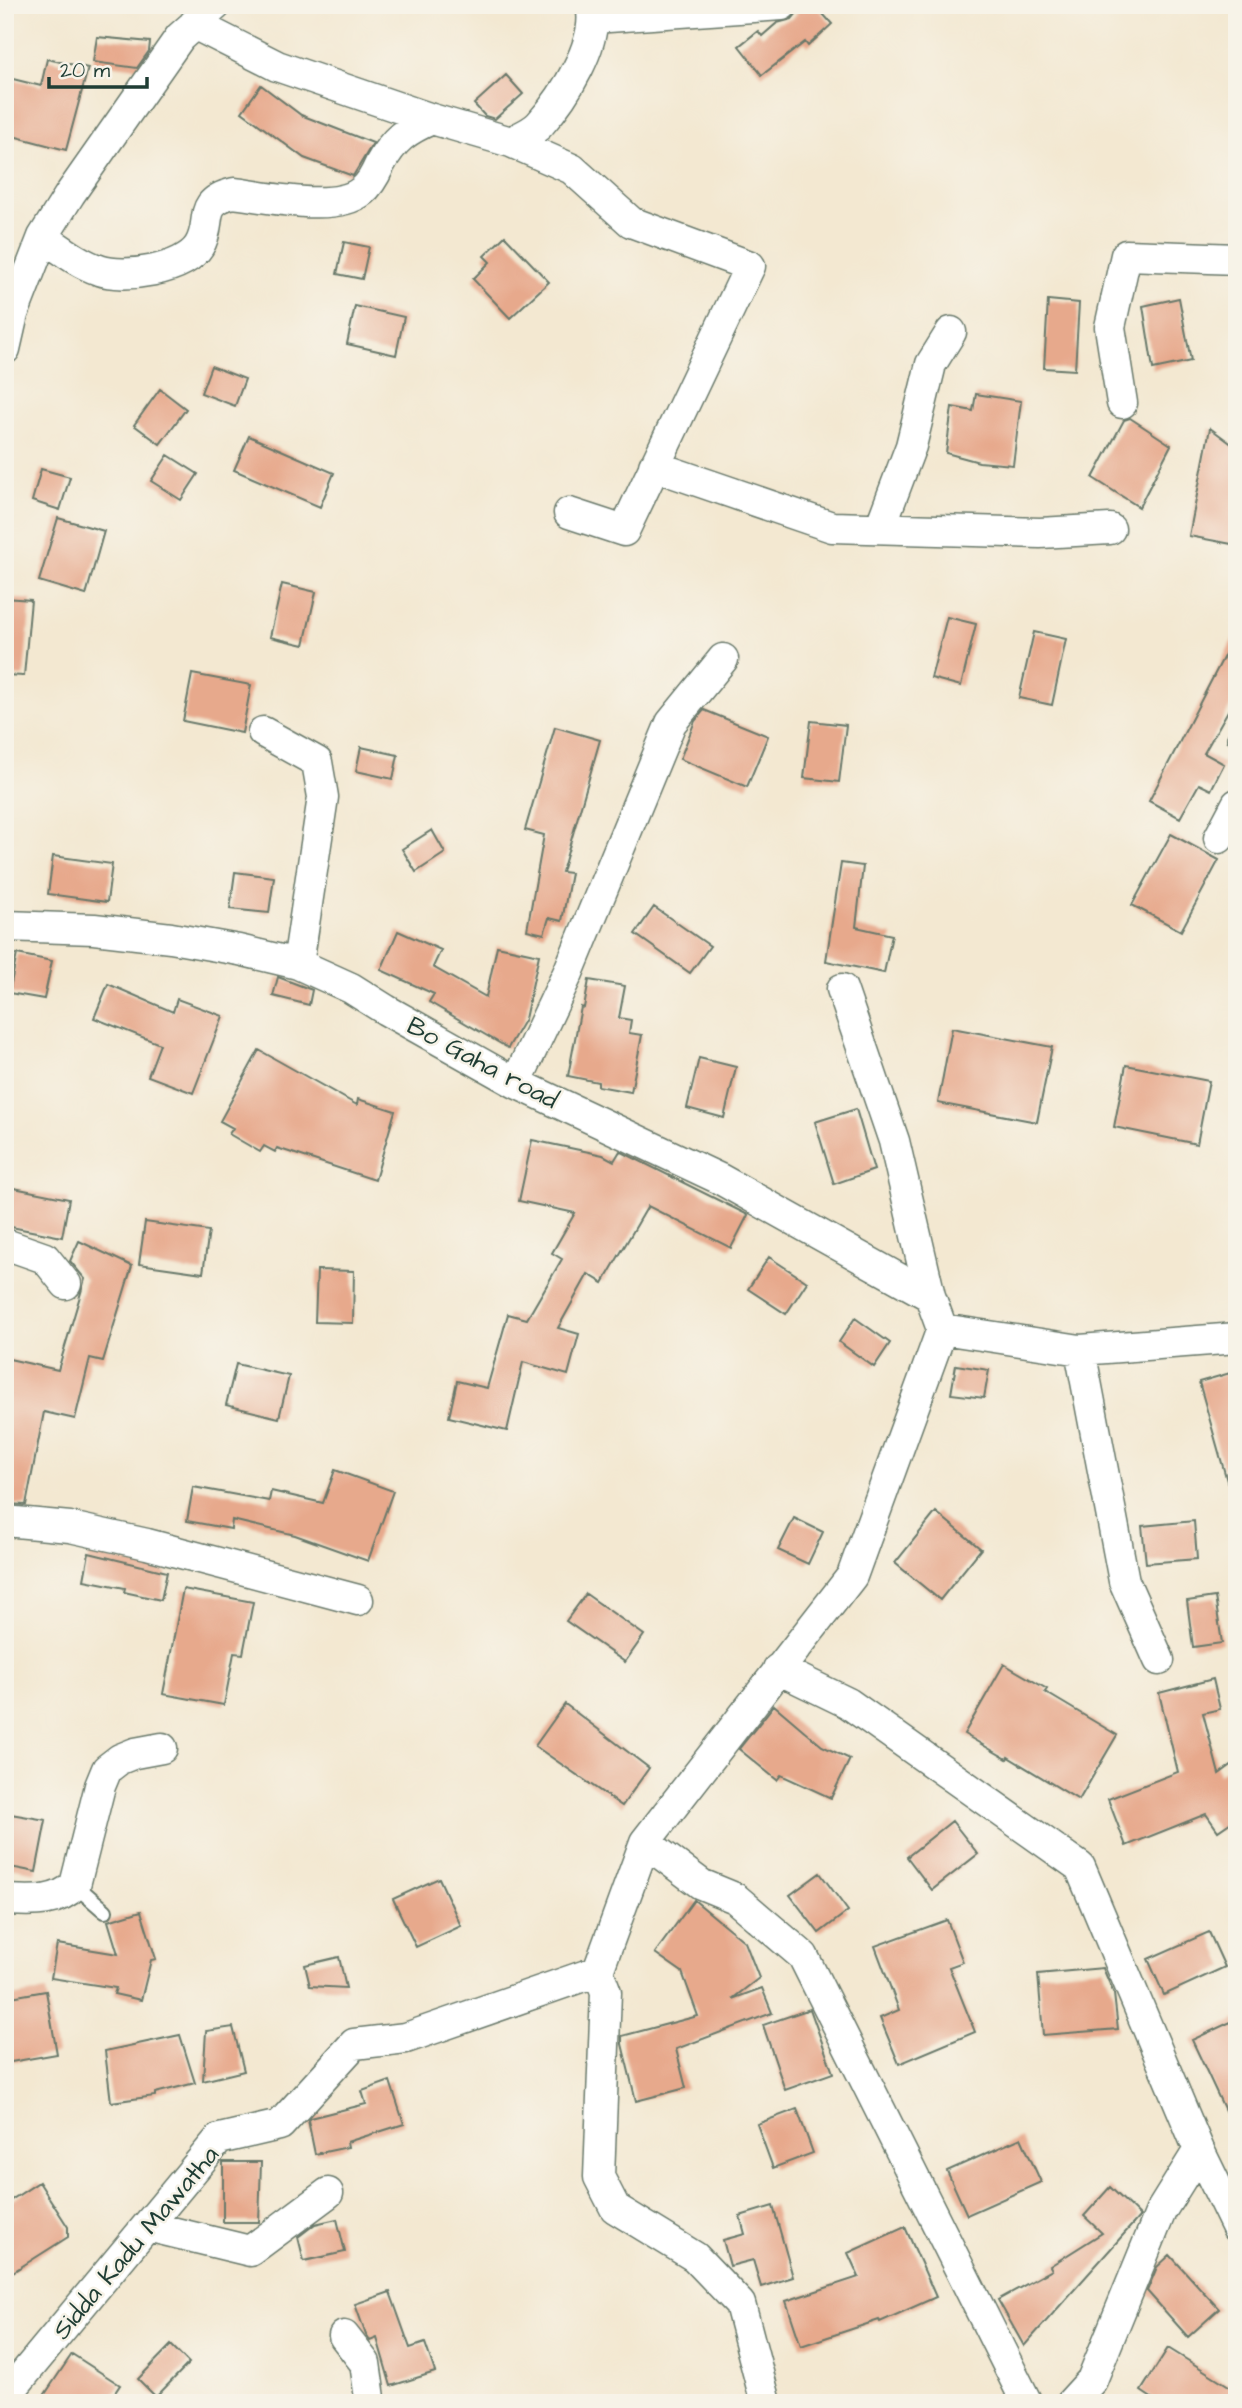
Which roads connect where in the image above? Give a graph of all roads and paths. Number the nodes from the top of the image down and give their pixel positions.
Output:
1 (782, 5) edge
2 (592, 12) edge
3 (205, 15) edge
4 (432, 119) junction
5 (511, 142) junction
6 (43, 237) junction
7 (1237, 260) edge
8 (951, 332) dead end
9 (5, 349) edge
10 (1122, 403) dead end
11 (654, 466) junction
12 (569, 513) dead end
13 (880, 528) junction
14 (1110, 529) dead end
15 (723, 660) dead end
16 (263, 732) dead end
17 (1237, 804) edge
18 (1219, 838) dead end
19 (5, 926) edge
20 (298, 964) junction
21 (842, 989) dead end
22 (516, 1083) junction
23 (5, 1244) edge
24 (66, 1283) dead end
25 (930, 1296) junction
26 (942, 1329) junction
27 (1237, 1338) edge
28 (1080, 1350) junction
29 (5, 1521) edge
30 (358, 1600) dead end
31 (1159, 1660) dead end
32 (778, 1669) junction
33 (162, 1748) dead end
34 (645, 1842) junction
35 (75, 1885) junction
36 (5, 1900) edge
37 (105, 1911) dead end
38 (598, 1971) junction
39 (1199, 2150) junction
40 (328, 2193) dead end
41 (147, 2226) junction
42 (1237, 2228) edge
43 (344, 2336) dead end
44 (5, 2397) edge
45 (368, 2403) edge
46 (766, 2403) edge
47 (1027, 2403) edge
48 (1071, 2403) edge

1 - 2 street
2 - 5 street
3 - 4 street
3 - 6 street
4 - 5 street
4 - 6 street
5 - 11 street
6 - 9 street
7 - 10 street
8 - 13 street
11 - 12 street
11 - 13 street
13 - 14 street
15 - 22 street
16 - 20 street
17 - 18 street
19 - 20 street, Bo Gaha road
20 - 22 street, Bo Gaha road
21 - 25 street
22 - 25 street, Bo Gaha road
23 - 24 street
25 - 26 street
26 - 28 street
26 - 32 street
27 - 28 street
28 - 31 street
29 - 30 street
32 - 34 street
32 - 39 street
33 - 35 street
34 - 38 street
34 - 47 street
35 - 36 street
35 - 37 lane
38 - 41 street, Sidda Kadu Mawatha
38 - 46 street
39 - 42 street
39 - 48 street
40 - 41 street
41 - 44 street, Sidda Kadu Mawatha
43 - 45 street

